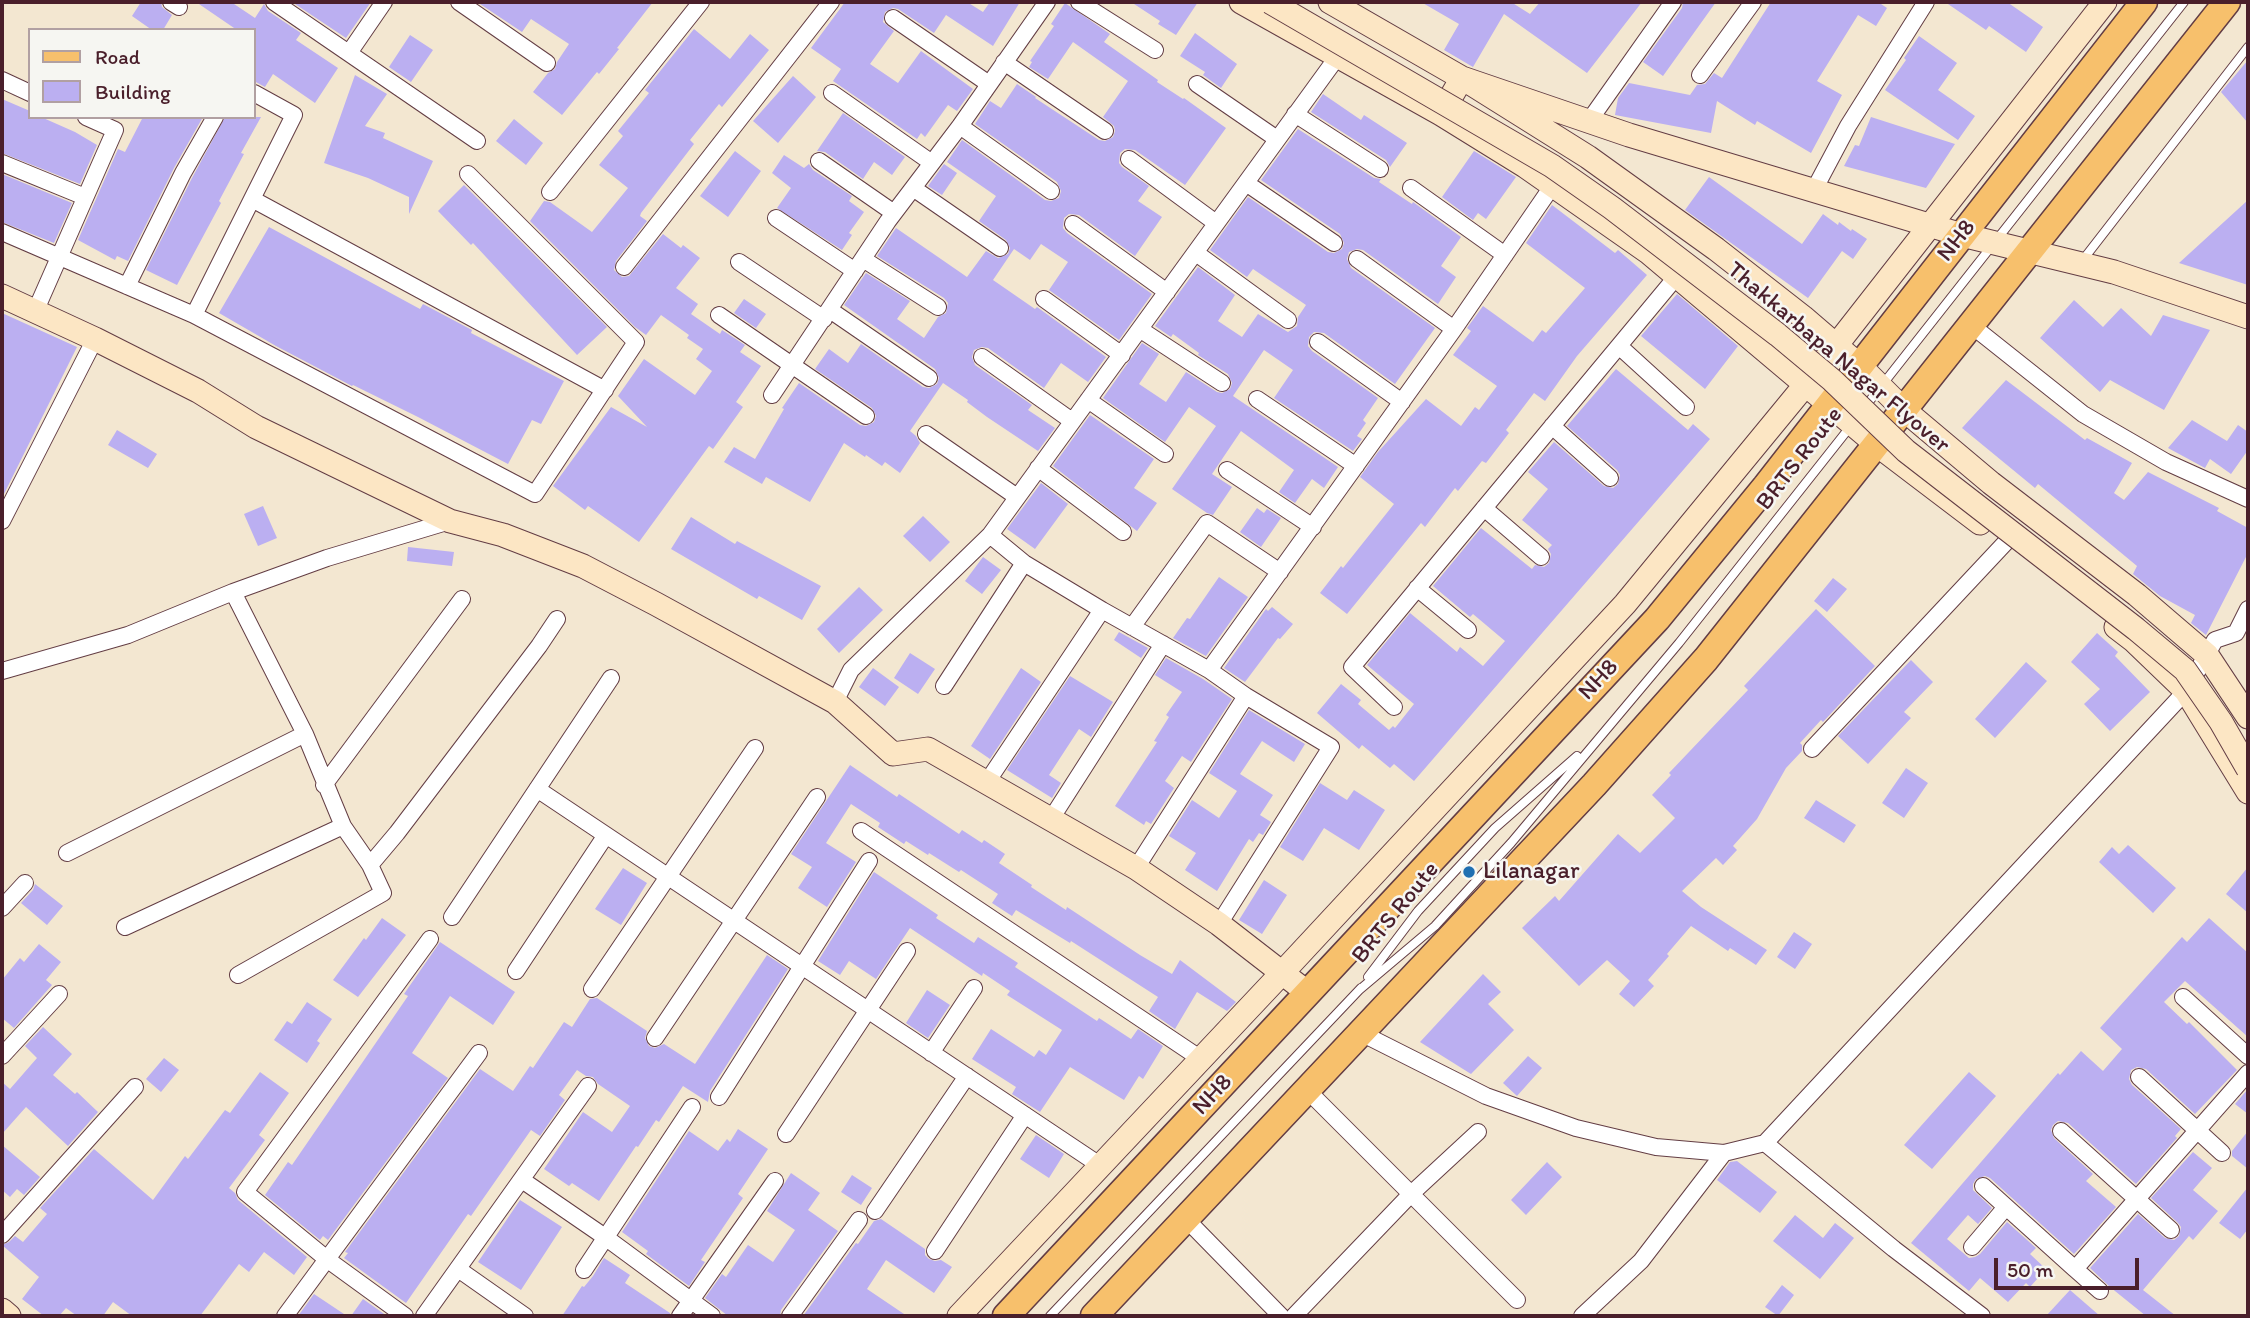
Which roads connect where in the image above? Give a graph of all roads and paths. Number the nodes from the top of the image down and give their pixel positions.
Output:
1 (274, 2) edge
2 (384, 2) edge
3 (459, 2) edge
4 (701, 2) edge
5 (831, 2) edge
6 (1047, 2) edge
7 (1079, 2) edge
8 (1241, 2) edge
9 (1270, 2) edge
10 (1297, 2) edge
11 (1330, 2) edge
12 (1673, 2) edge
13 (1753, 2) edge
14 (1926, 2) edge
15 (2105, 2) edge
16 (2144, 2) edge
17 (2184, 2) edge
18 (2227, 2) edge
19 (892, 18) dead end
20 (2248, 47) edge
21 (1155, 50) dead end
22 (349, 53) junction
23 (1338, 56) junction
24 (1004, 62) junction
25 (547, 63) dead end
26 (1700, 75) dead end
27 (1462, 78) junction
28 (2, 80) edge
29 (989, 84) junction
30 (1197, 84) dead end
31 (28, 92) edge
32 (832, 93) dead end
33 (256, 94) edge
34 (1295, 114) junction
35 (1441, 114) junction
36 (95, 119) edge
37 (214, 119) edge
38 (1589, 121) junction
39 (118, 124) edge
40 (960, 126) junction
41 (1105, 131) dead end
42 (1277, 139) junction
43 (477, 141) dead end
44 (1129, 159) dead end
45 (819, 161) dead end
46 (2, 163) edge
47 (932, 163) junction
48 (1380, 169) dead end
49 (468, 174) dead end
50 (1246, 183) junction
51 (1553, 185) junction
52 (913, 188) junction
53 (1411, 188) dead end
54 (1814, 190) junction
55 (1051, 191) dead end
56 (550, 192) dead end
57 (85, 197) junction
58 (252, 199) junction
59 (894, 214) junction
60 (776, 218) dead end
61 (1216, 223) junction
62 (1073, 224) dead end
63 (1931, 225) junction
64 (2, 232) edge
65 (1962, 235) junction
66 (1995, 242) junction
67 (1334, 243) dead end
68 (1000, 248) dead end
69 (2030, 250) junction
70 (1196, 253) junction
71 (1505, 255) junction
72 (59, 257) junction
73 (1357, 259) dead end
74 (739, 262) dead end
75 (2080, 263) junction
76 (859, 265) junction
77 (624, 267) dead end
78 (1677, 276) junction
79 (127, 286) junction
80 (1167, 292) junction
81 (2, 296) edge
82 (1044, 299) dead end
83 (938, 307) dead end
84 (35, 312) junction
85 (827, 314) junction
86 (194, 315) junction
87 (719, 315) dead end
88 (2248, 317) edge
89 (1288, 320) dead end
90 (1971, 325) junction
91 (1454, 329) junction
92 (1141, 330) junction
93 (95, 340) junction
94 (1318, 342) dead end
95 (1836, 345) junction
96 (1619, 346) junction
97 (1122, 355) junction
98 (982, 357) dead end
99 (793, 365) junction
100 (1860, 366) junction
101 (929, 378) dead end
102 (1222, 383) dead end
103 (1806, 384) junction
104 (1881, 387) junction
105 (605, 390) junction
106 (772, 395) dead end
107 (1257, 399) dead end
108 (1088, 400) junction
109 (1402, 402) junction
110 (1830, 404) junction
111 (1686, 407) dead end
112 (1903, 409) junction
113 (866, 416) dead end
114 (1072, 421) junction
115 (1853, 424) junction
116 (1552, 426) junction
117 (926, 434) dead end
118 (1875, 444) junction
119 (1165, 454) dead end
120 (1356, 466) junction
121 (1038, 468) junction
122 (1227, 470) dead end
123 (1610, 478) dead end
124 (1017, 497) junction
125 (2248, 499) edge
126 (1484, 508) junction
127 (2, 521) edge
128 (450, 521) junction
129 (1312, 527) junction
130 (1123, 532) dead end
131 (990, 535) junction
132 (2006, 542) junction
133 (1541, 557) dead end
134 (1024, 563) junction
135 (1280, 572) junction
136 (1417, 588) junction
137 (233, 592) junction
138 (462, 599) dead end
139 (2248, 609) edge
140 (1102, 610) junction
141 (557, 619) dead end
142 (1132, 627) junction
143 (1468, 630) dead end
144 (1163, 644) junction
145 (2207, 655) junction
146 (1209, 670) junction
147 (2, 671) edge
148 (611, 678) dead end
149 (944, 686) dead end
150 (2186, 691) junction
151 (1246, 696) junction
152 (835, 702) junction
153 (1394, 707) dead end
154 (2248, 717) edge
155 (305, 734) junction
156 (1598, 737) junction
157 (2248, 743) edge
158 (755, 748) dead end
159 (1812, 749) dead end
160 (2248, 769) edge
161 (987, 782) junction
162 (324, 785) junction
163 (537, 789) junction
164 (2248, 792) edge
165 (817, 797) dead end
166 (1051, 819) junction
167 (343, 826) junction
168 (861, 831) dead end
169 (606, 835) junction
170 (67, 853) dead end
171 (869, 861) dead end
172 (370, 865) junction
173 (1136, 867) junction
174 (668, 877) junction
175 (25, 883) dead end
176 (2, 908) edge
177 (452, 916) dead end
178 (735, 921) junction
179 (1219, 924) junction
180 (125, 927) dead end
181 (430, 939) dead end
182 (907, 951) dead end
183 (802, 966) junction
184 (516, 971) dead end
185 (1282, 973) junction
186 (238, 975) dead end
187 (974, 988) dead end
188 (592, 989) dead end
189 (1358, 991) junction
190 (1308, 993) junction
191 (59, 994) dead end
192 (2183, 997) dead end
193 (867, 1010) junction
194 (1361, 1033) junction
195 (655, 1038) dead end
196 (479, 1053) dead end
197 (931, 1053) junction
198 (2, 1056) edge
199 (2248, 1056) edge
200 (1201, 1059) junction
201 (2248, 1073) edge
202 (967, 1076) junction
203 (2138, 1077) dead end
204 (588, 1086) dead end
205 (135, 1087) dead end
206 (1307, 1090) junction
207 (719, 1097) dead end
208 (692, 1107) dead end
209 (1025, 1115) junction
210 (2061, 1131) dead end
211 (2197, 1131) junction
212 (1478, 1132) dead end
213 (786, 1134) dead end
214 (1765, 1143) junction
215 (1724, 1153) junction
216 (2222, 1153) dead end
217 (1101, 1166) junction
218 (522, 1180) junction
219 (775, 1181) dead end
220 (1983, 1186) dead end
221 (1411, 1194) junction
222 (2137, 1200) junction
223 (2006, 1207) junction
224 (875, 1211) dead end
225 (1186, 1219) junction
226 (859, 1220) dead end
227 (2171, 1230) dead end
228 (2, 1235) edge
229 (605, 1237) junction
230 (1972, 1247) dead end
231 (935, 1251) dead end
232 (328, 1260) junction
233 (458, 1269) junction
234 (2075, 1269) junction
235 (584, 1270) dead end
236 (2100, 1291) dead end
237 (1517, 1300) dead end
238 (690, 1301) junction
239 (2, 1310) edge
240 (9, 1316) edge
241 (285, 1316) edge
242 (405, 1316) edge
243 (424, 1316) edge
244 (525, 1316) edge
245 (680, 1316) edge
246 (712, 1316) edge
247 (790, 1316) edge
248 (959, 1316) edge
249 (1006, 1316) edge
250 (1050, 1316) edge
251 (1094, 1316) edge
252 (1281, 1316) edge
253 (1294, 1316) edge
254 (1582, 1316) edge
255 (1982, 1316) edge

1 - 22 street
2 - 22 street
3 - 25 street
4 - 56 street
5 - 77 street
6 - 24 street
7 - 21 street
8 - 23 street
9 - 160 street, Thakkarbapa Nagar Flyover, bridge
10 - 157 street, Thakkarbapa Nagar Flyover
11 - 27 street
12 - 38 street
13 - 26 street
14 - 54 street
15 - 63 street
16 - 65 main road, NH8
17 - 66 lane, BRTS Route
18 - 69 main road
19 - 29 street
20 - 75 lane
22 - 43 street
23 - 34 street
23 - 35 street
24 - 29 street
24 - 41 street
27 - 35 street
27 - 38 street
27 - 95 street
28 - 31 street
29 - 40 street
30 - 42 street
32 - 47 street
33 - 58 street
34 - 42 street
34 - 48 street
35 - 51 street
36 - 39 street
37 - 79 street
38 - 54 street
39 - 57 street
40 - 47 street
40 - 55 street
42 - 50 street
44 - 61 street
45 - 59 street
46 - 57 street
47 - 52 street
49 - 105 street
50 - 61 street
50 - 67 street
51 - 71 street
51 - 78 street
52 - 59 street
52 - 68 street
53 - 71 street
54 - 63 street
57 - 72 street
58 - 86 street
58 - 105 street
59 - 76 street
60 - 76 street
61 - 70 street
62 - 80 street
63 - 65 street
63 - 95 street
64 - 72 street
65 - 66 street
65 - 100 main road, NH8
66 - 69 street
66 - 104 lane, BRTS Route
69 - 75 street
69 - 90 main road
70 - 80 street
70 - 89 street
71 - 91 street
72 - 79 street
72 - 84 street
73 - 91 street
74 - 85 street
75 - 88 street
76 - 83 street
76 - 85 street
78 - 96 street
78 - 103 street
79 - 86 street
80 - 92 street
81 - 84 street
82 - 97 street
84 - 93 street
85 - 99 street
85 - 101 street
86 - 105 street
87 - 99 street
90 - 112 main road
90 - 125 street
91 - 109 street
92 - 97 street
92 - 102 street
93 - 127 street
93 - 128 street
94 - 109 street
95 - 100 street
95 - 103 street
96 - 111 street
96 - 116 street
97 - 108 street
98 - 114 street
99 - 106 street
99 - 113 street
100 - 104 street
100 - 110 main road, NH8
103 - 110 street
103 - 185 street
104 - 112 street
104 - 115 lane, BRTS Route
107 - 120 street
108 - 114 street
108 - 119 street
109 - 120 street
110 - 115 street
110 - 190 main road, NH8
112 - 118 main road
112 - 145 street
114 - 121 street
115 - 118 street
115 - 156 lane, BRTS Route
116 - 123 street
116 - 126 street
117 - 124 street
118 - 132 street
118 - 194 main road
120 - 129 street
121 - 124 street
121 - 130 street
122 - 129 street
124 - 131 street
126 - 133 street
126 - 136 street
128 - 137 street
128 - 152 street
129 - 135 street
131 - 134 street
131 - 152 street
132 - 150 street
132 - 159 street
134 - 140 street
134 - 149 street
135 - 142 street
135 - 146 street
136 - 143 street
136 - 153 street
137 - 147 street
137 - 155 street
138 - 162 street
139 - 145 street
140 - 142 street
140 - 161 street
141 - 172 street
142 - 144 street
144 - 146 street
144 - 166 street
145 - 150 street
145 - 154 street
146 - 151 street
148 - 163 street
150 - 164 street
150 - 214 street
151 - 173 street
151 - 179 street
152 - 161 street
155 - 162 street
155 - 170 street
156 - 189 lane, BRTS Route
156 - 189 lane, BRTS Route
158 - 174 street
161 - 166 street
162 - 167 street
163 - 169 street
163 - 177 street
165 - 178 street
166 - 173 street
167 - 172 street
167 - 180 street
168 - 200 street
169 - 174 street
169 - 184 street
171 - 183 street
172 - 186 street
173 - 179 street
174 - 178 street
174 - 188 street
175 - 176 street
178 - 183 street
178 - 195 street
179 - 185 street
181 - 232 street
182 - 193 street
183 - 193 street
183 - 207 street
185 - 190 street
185 - 200 street
187 - 197 street
189 - 250 lane
190 - 249 main road, NH8
191 - 198 street
192 - 199 street
193 - 197 street
193 - 213 street
194 - 206 main road
194 - 215 street
196 - 232 street
197 - 202 street
200 - 217 street
201 - 211 street
202 - 209 street
202 - 224 street
203 - 211 street
204 - 218 street
205 - 228 street
206 - 221 street
206 - 225 main road
208 - 229 street
209 - 217 street
209 - 231 street
210 - 222 street
211 - 216 street
211 - 222 street
212 - 221 street
214 - 215 street
214 - 255 street
215 - 254 street
217 - 248 street
218 - 229 street
218 - 233 street
219 - 238 street
220 - 223 street
221 - 237 street
221 - 253 street
222 - 227 street
222 - 234 street
223 - 230 street
223 - 234 street
225 - 251 main road
225 - 252 street
226 - 247 street
229 - 235 street
229 - 238 street
232 - 241 street
232 - 242 street
233 - 243 street
233 - 244 street
234 - 236 street
238 - 245 street
238 - 246 street
239 - 240 street

